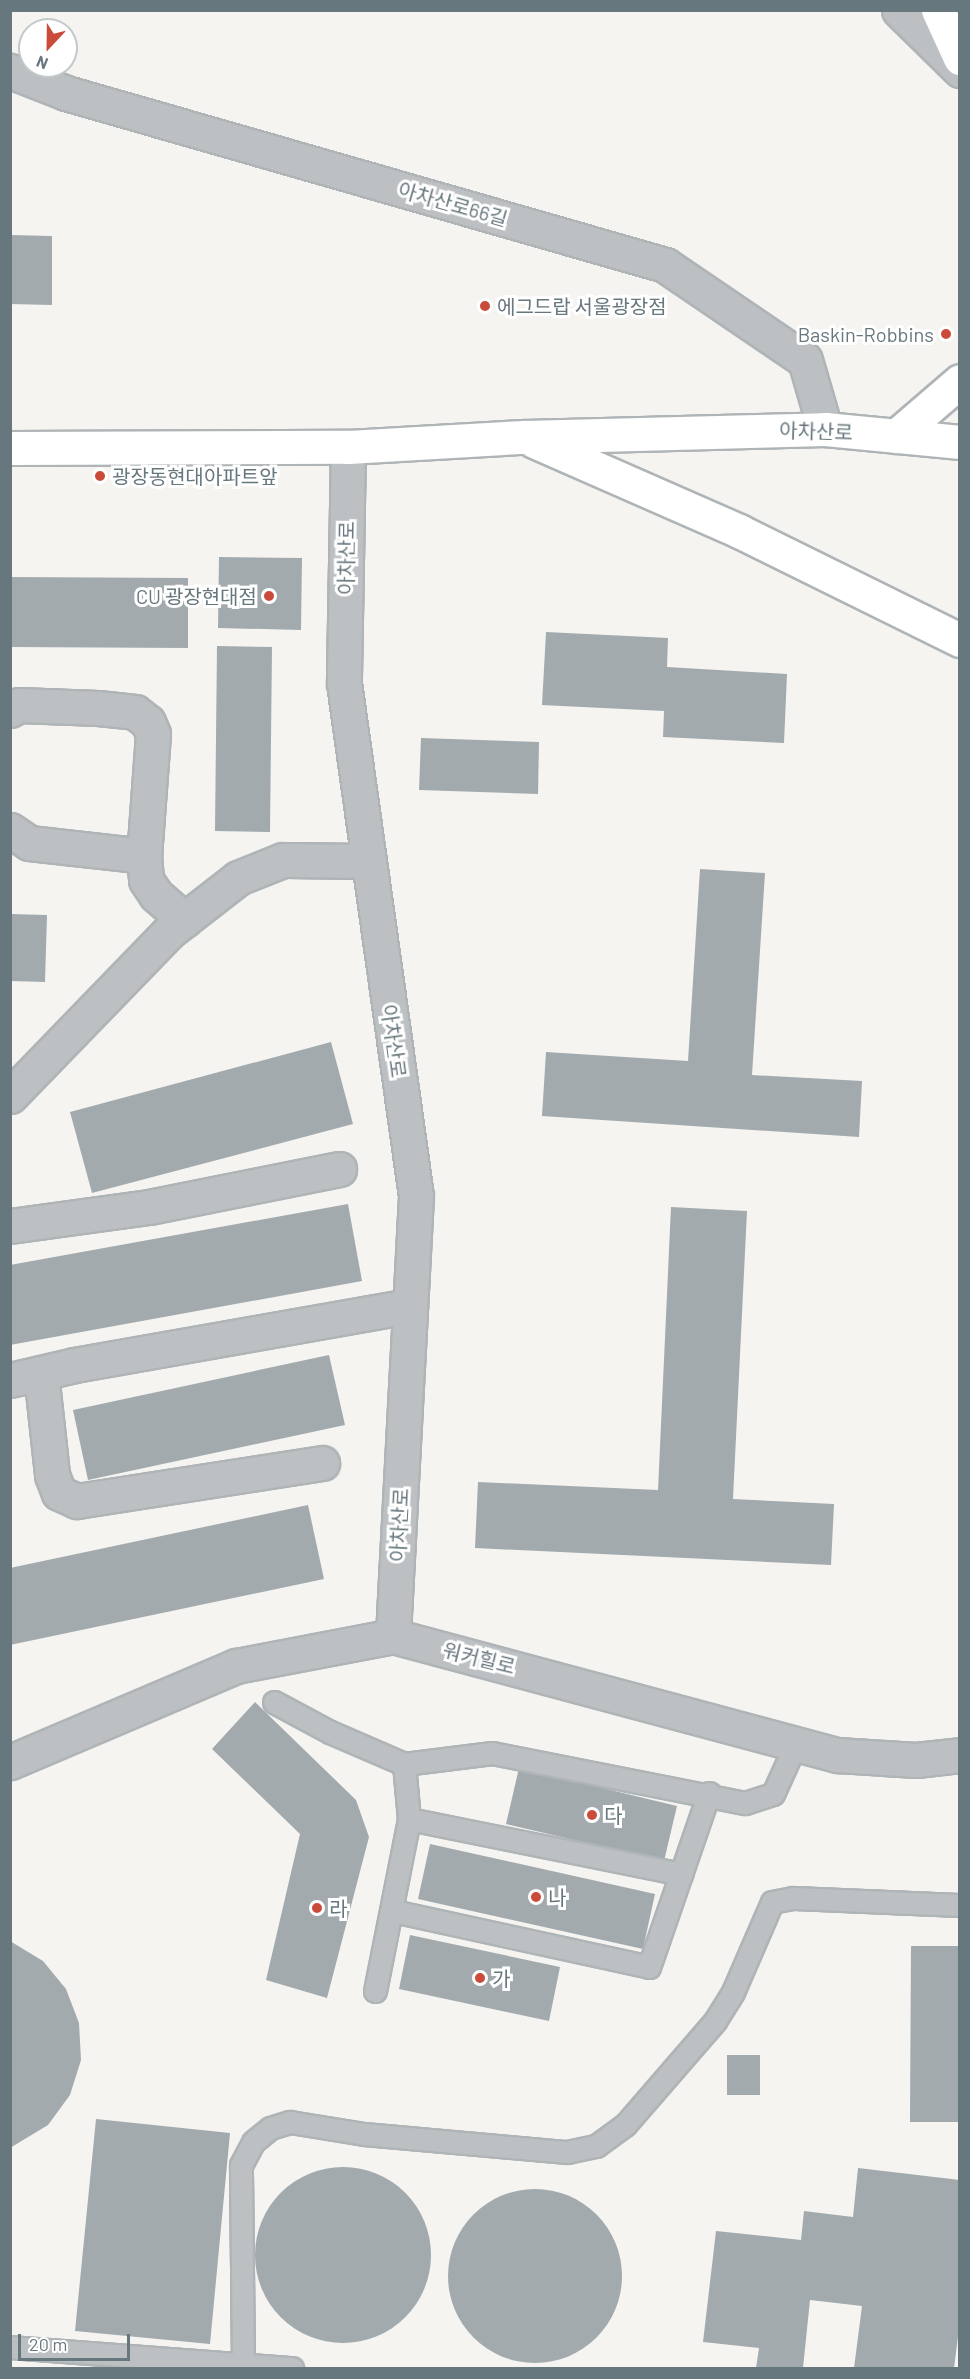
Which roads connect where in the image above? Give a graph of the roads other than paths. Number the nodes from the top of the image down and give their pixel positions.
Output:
1 (899, 10) edge
2 (938, 10) edge
3 (960, 58) edge
4 (960, 70) edge
5 (10, 71) edge
6 (960, 381) edge
7 (825, 429) junction
8 (524, 436) junction
9 (896, 436) junction
10 (960, 442) edge
11 (348, 447) junction
12 (10, 448) edge
13 (960, 640) edge
14 (10, 710) edge
15 (10, 830) edge
16 (144, 856) junction
17 (369, 861) junction
18 (184, 920) junction
19 (10, 1096) edge
20 (339, 1169) dead end
21 (10, 1226) edge
22 (410, 1306) junction
23 (26, 1376) edge
24 (322, 1463) dead end
25 (393, 1636) junction
26 (274, 1702) dead end
27 (796, 1743) junction
28 (960, 1755) edge
29 (10, 1762) edge
30 (404, 1764) junction
31 (709, 1793) junction
32 (409, 1819) junction
33 (681, 1874) junction
34 (960, 1905) edge
35 (393, 1911) junction
36 (375, 1991) dead end
37 (10, 2346) edge
38 (243, 2364) junction
39 (292, 2368) edge

1 - 4 street
2 - 3 main road
5 - 7 street, 아차산로66길
6 - 9 main road
7 - 8 main road, 아차산로
7 - 9 main road, 아차산로
8 - 11 main road, 아차산로
8 - 13 main road
9 - 10 main road, 아차산로
11 - 12 main road, 아차산로
11 - 17 street, 아차산로
14 - 16 street
15 - 16 street
16 - 18 street
17 - 18 street
17 - 22 street, 아차산로
18 - 19 street
20 - 21 street
22 - 23 street
22 - 25 street, 아차산로
23 - 24 street
25 - 27 street, 워커힐로
25 - 29 street, 워커힐로
26 - 30 lane
27 - 28 street, 워커힐로
27 - 31 lane
30 - 31 lane
30 - 32 lane
31 - 33 lane
32 - 33 lane
32 - 35 lane
33 - 35 lane
34 - 38 lane
35 - 36 lane
37 - 38 lane
38 - 39 lane

